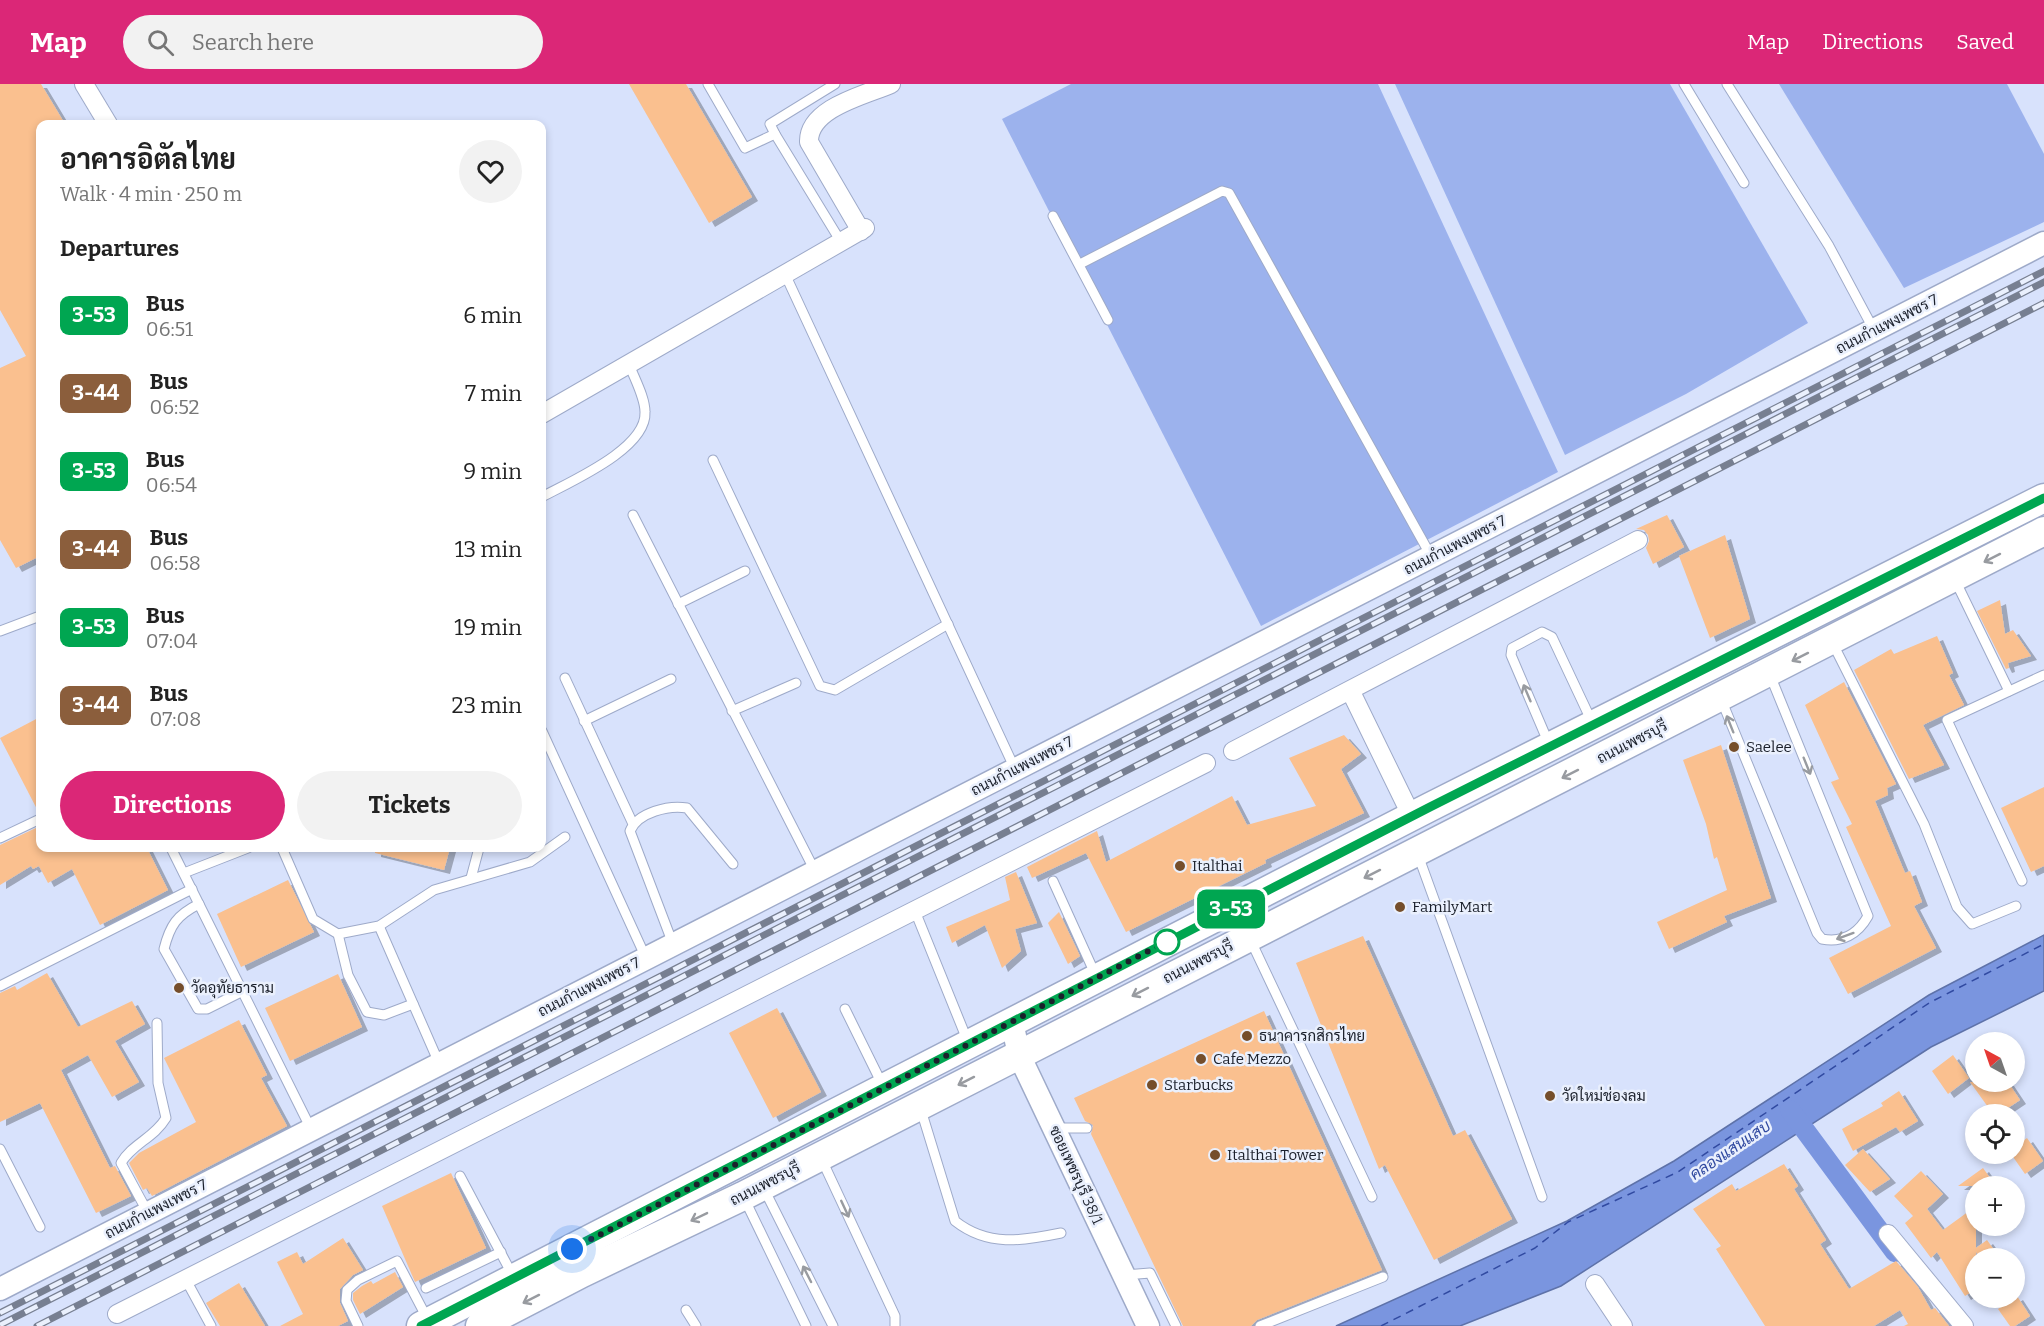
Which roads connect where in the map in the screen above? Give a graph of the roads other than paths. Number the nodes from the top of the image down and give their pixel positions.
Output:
1 (84, 84) edge
2 (708, 84) edge
3 (836, 84) edge
4 (891, 84) edge
5 (1684, 84) edge
6 (1727, 84) edge
7 (106, 120) edge
8 (775, 134) junction
9 (1744, 183) dead end
10 (1053, 216) dead end
11 (841, 242) junction
12 (2044, 243) edge
13 (1080, 264) junction
14 (785, 274) junction
15 (1108, 320) dead end
16 (1874, 330) junction
17 (629, 364) junction
18 (546, 412) edge
19 (713, 460) dead end
20 (546, 495) edge
21 (2044, 498) edge
22 (633, 516) dead end
23 (2044, 531) edge
24 (1638, 540) dead end
25 (1431, 556) junction
26 (745, 571) dead end
27 (1954, 578) junction
28 (678, 604) junction
29 (36, 617) edge
30 (948, 624) junction
31 (0, 631) edge
32 (1831, 641) junction
33 (1769, 673) junction
34 (2044, 675) edge
35 (565, 678) dead end
36 (671, 679) dead end
37 (796, 683) dead end
38 (2009, 691) junction
39 (1351, 692) junction
40 (1720, 698) junction
41 (732, 711) junction
42 (584, 721) junction
43 (1593, 725) junction
44 (546, 740) edge
45 (1550, 746) junction
46 (1233, 752) dead end
47 (1206, 763) dead end
48 (1015, 769) junction
49 (1421, 812) junction
50 (36, 821) edge
51 (633, 824) junction
52 (565, 837) dead end
53 (0, 838) edge
54 (1443, 838) junction
55 (546, 851) edge
56 (1417, 851) junction
57 (173, 852) edge
58 (238, 852) edge
59 (284, 852) edge
60 (478, 852) edge
61 (544, 852) edge
62 (733, 864) dead end
63 (815, 872) junction
64 (184, 873) junction
65 (471, 878) junction
66 (1053, 881) dead end
67 (2022, 881) dead end
68 (192, 889) junction
69 (200, 904) junction
70 (2016, 906) dead end
71 (915, 911) junction
72 (379, 926) junction
73 (338, 934) junction
74 (1248, 936) junction
75 (673, 944) junction
76 (646, 958) junction
77 (1097, 978) junction
78 (0, 986) edge
79 (243, 991) junction
80 (413, 1004) junction
81 (845, 1009) dead end
82 (1012, 1022) junction
83 (157, 1023) dead end
84 (969, 1044) junction
85 (1018, 1055) junction
86 (439, 1063) junction
87 (884, 1088) junction
88 (920, 1105) junction
89 (1054, 1128) junction
90 (1087, 1128) dead end
91 (311, 1129) junction
92 (0, 1149) edge
93 (820, 1156) junction
94 (460, 1176) dead end
95 (753, 1191) junction
96 (1372, 1197) dead end
97 (1542, 1197) dead end
98 (148, 1213) junction
99 (40, 1227) dead end
100 (1061, 1233) dead end
101 (1888, 1234) dead end
102 (501, 1252) junction
103 (1123, 1275) junction
104 (1383, 1277) dead end
105 (514, 1278) junction
106 (186, 1280) junction
107 (1595, 1284) dead end
108 (426, 1288) dead end
109 (0, 1289) edge
110 (686, 1310) dead end
111 (117, 1314) dead end
112 (425, 1324) edge
113 (211, 1326) edge
114 (358, 1326) edge
115 (480, 1326) edge
116 (696, 1326) edge
117 (806, 1326) edge
118 (833, 1326) edge
119 (895, 1326) edge
120 (1148, 1326) edge
121 (1176, 1326) edge
122 (1260, 1326) edge
123 (1623, 1326) edge
124 (1964, 1326) edge

1 - 7 street
2 - 8 lane
3 - 8 lane
4 - 11 street
5 - 9 lane
6 - 16 lane
8 - 11 lane
10 - 13 lane
11 - 14 street
12 - 16 street, ถนนกำแพงเพชร 7
13 - 15 lane
13 - 25 lane
14 - 17 street
14 - 30 lane
16 - 25 street, ถนนกำแพงเพชร 7
17 - 18 street
17 - 20 lane
19 - 30 lane
21 - 43 main road, ถนนเพชรบุรี
22 - 28 lane
23 -> 27 main road, ถนนเพชรบุรี
24 - 39 street
25 - 48 street, ถนนกำแพงเพชร 7
26 - 28 lane
27 - 32 main road, ถนนเพชรบุรี
27 - 38 lane
28 - 41 lane
29 - 31 lane
30 - 48 lane
32 -> 33 main road, ถนนเพชรบุรี
32 - 70 lane
33 - 40 main road, ถนนเพชรบุรี
33 -> 40 lane
34 - 38 lane
35 - 42 lane
36 - 42 lane
37 - 41 lane
38 - 67 lane
39 - 46 street
39 - 49 street
40 -> 54 main road, ถนนเพชรบุรี
41 - 63 lane
42 - 51 lane
43 - 45 main road, ถนนเพชรบุรี
45 -> 43 lane
44 - 76 lane
45 - 49 main road, ถนนเพชรบุรี
47 - 71 street
48 - 63 street, ถนนกำแพงเพชร 7
49 - 54 main road
49 - 77 main road, ถนนเพชรบุรี
50 - 53 lane
51 - 62 lane
51 - 75 lane
52 - 55 lane
54 - 56 main road, ถนนเพชรบุรี
56 -> 74 main road, ถนนเพชรบุรี
56 - 97 lane
57 - 64 lane
58 - 64 lane
59 - 73 lane
60 - 65 lane
61 - 65 lane
63 - 75 street, ถนนกำแพงเพชร 7
64 - 68 lane
65 - 72 lane
66 - 77 lane
68 - 69 lane
68 - 78 lane
69 - 79 lane
69 - 79 lane
71 - 84 lane
71 - 106 street
72 - 73 lane
72 - 80 lane
73 - 80 lane
74 -> 85 main road, ถนนเพชรบุรี
74 - 96 lane
75 - 76 street, ถนนกำแพงเพชร 7
76 - 86 street, ถนนกำแพงเพชร 7
77 - 82 main road, ถนนเพชรบุรี
79 - 91 lane
80 - 86 lane
81 - 87 lane
82 - 84 main road, ถนนเพชรบุรี
82 - 85 street, ซอยเพชรบุรี 38/1
83 - 98 lane
84 - 87 main road, ถนนเพชรบุรี
85 -> 88 main road, ถนนเพชรบุรี
85 - 89 street, ซอยเพชรบุรี 38/1
86 - 91 street, ถนนกำแพงเพชร 7
87 - 105 main road, ถนนเพชรบุรี
88 - 93 main road, ถนนเพชรบุรี
88 - 100 lane
89 - 90 lane
89 - 103 street, ซอยเพชรบุรี 38/1
91 - 98 street, ถนนกำแพงเพชร 7
92 - 99 lane
93 - 95 main road, ถนนเพชรบุรี
93 -> 119 lane
94 - 102 lane
95 -> 115 main road, ถนนเพชรบุรี
95 - 117 lane
118 -> 95 lane
98 - 109 street, ถนนกำแพงเพชร 7
101 - 124 street
102 - 105 lane
102 - 108 lane
103 - 120 street, ซอยเพชรบุรี 38/1
103 - 121 lane
104 - 122 lane
105 - 112 main road, ถนนเพชรบุรี
106 - 111 street
106 - 113 lane
107 - 123 street
110 - 116 lane
112 - 114 lane

